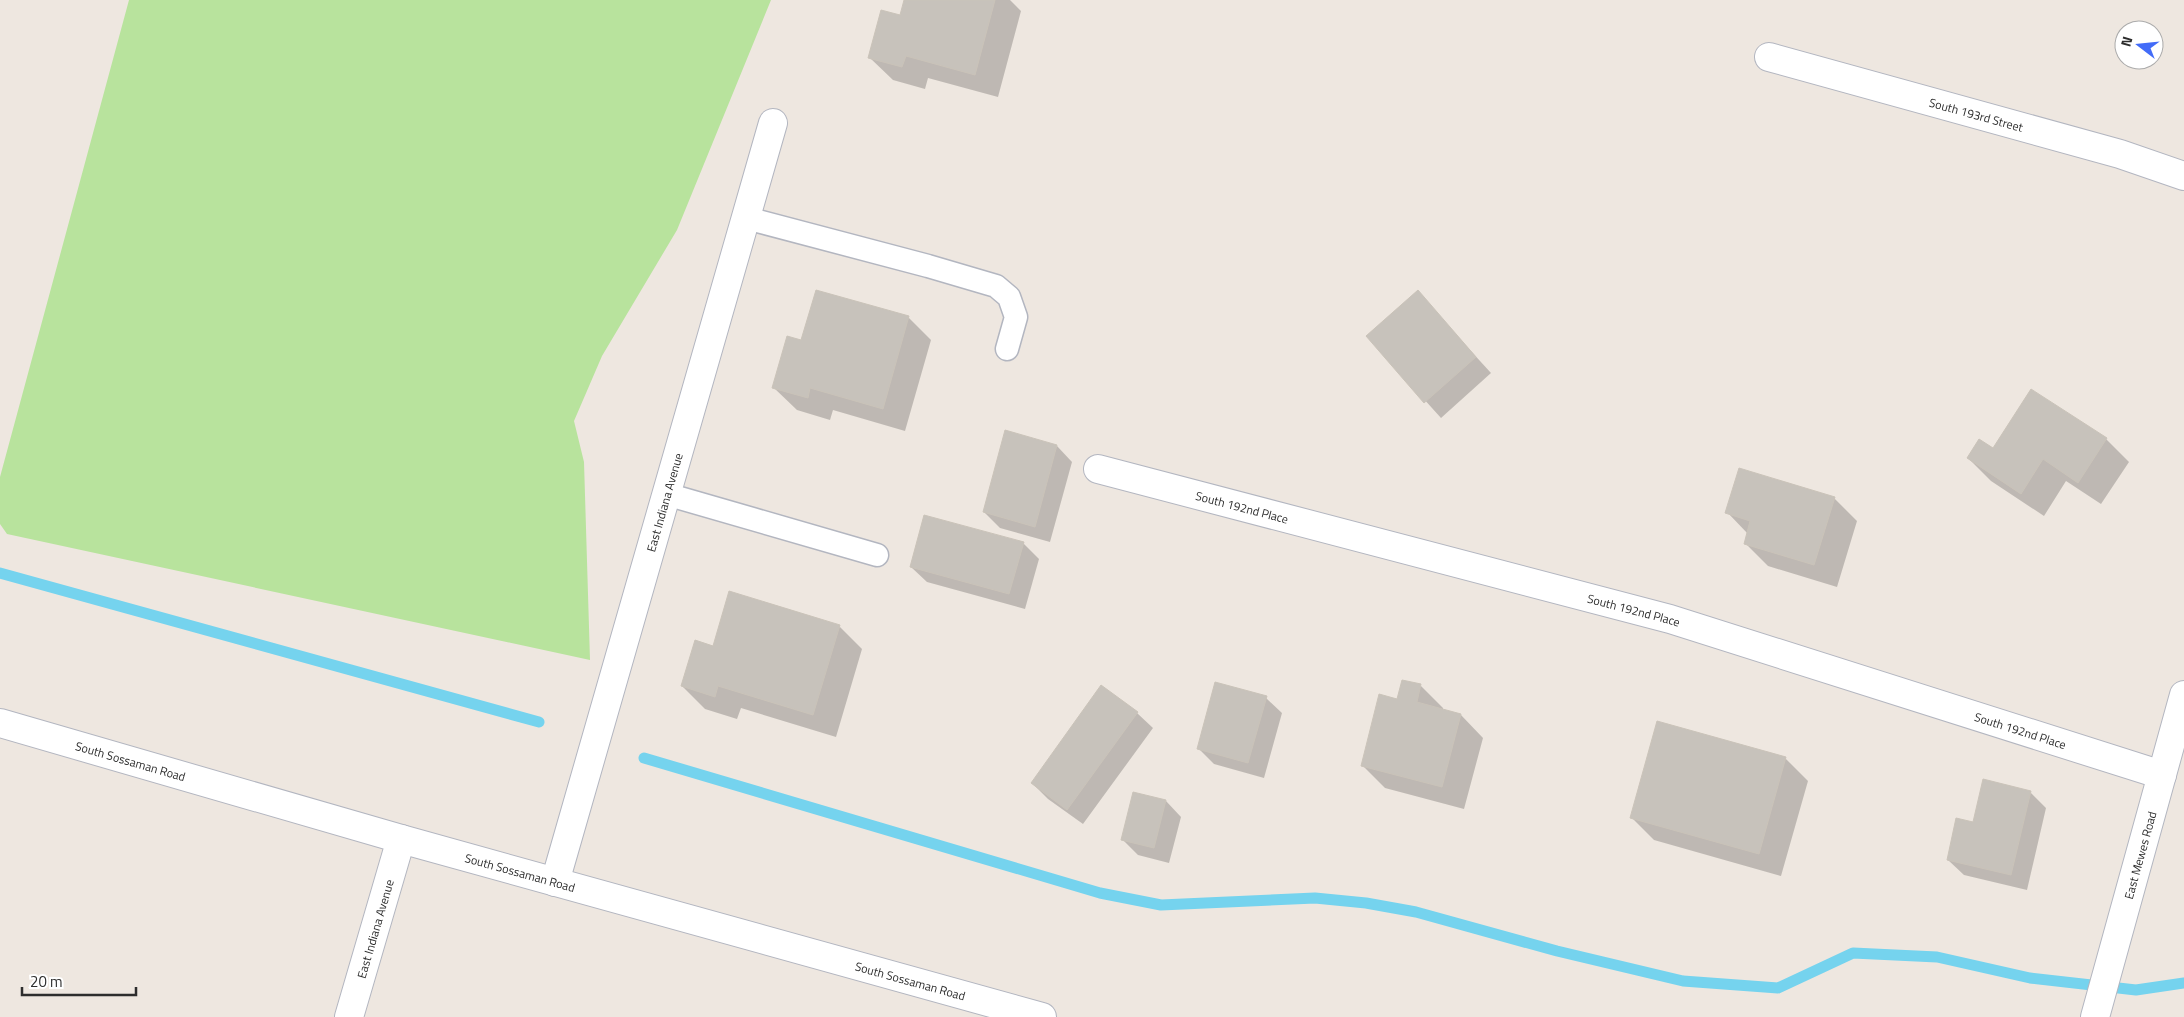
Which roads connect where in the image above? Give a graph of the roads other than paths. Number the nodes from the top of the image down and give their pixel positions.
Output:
1 (1769, 57) dead end
2 (773, 123) dead end
3 (2184, 176) edge
4 (746, 218) junction
5 (1007, 349) dead end
6 (1098, 469) dead end
7 (666, 494) junction
8 (877, 555) dead end
9 (2184, 695) edge
10 (0, 722) edge
11 (2162, 776) junction
12 (401, 840) junction
13 (555, 882) junction
14 (349, 1017) edge
15 (1042, 1017) edge
16 (2095, 1017) edge

1 - 3 street, South 193rd Street
2 - 4 street, East Indiana Avenue
4 - 5 lane
4 - 7 street, East Indiana Avenue
6 - 11 street, South 192nd Place
7 - 8 lane
7 - 13 street, East Indiana Avenue
9 - 11 street, East Mewes Road
10 - 12 street, South Sossaman Road
11 - 16 street, East Mewes Road
12 - 13 street, South Sossaman Road
12 - 14 street, East Indiana Avenue
13 - 15 street, South Sossaman Road

